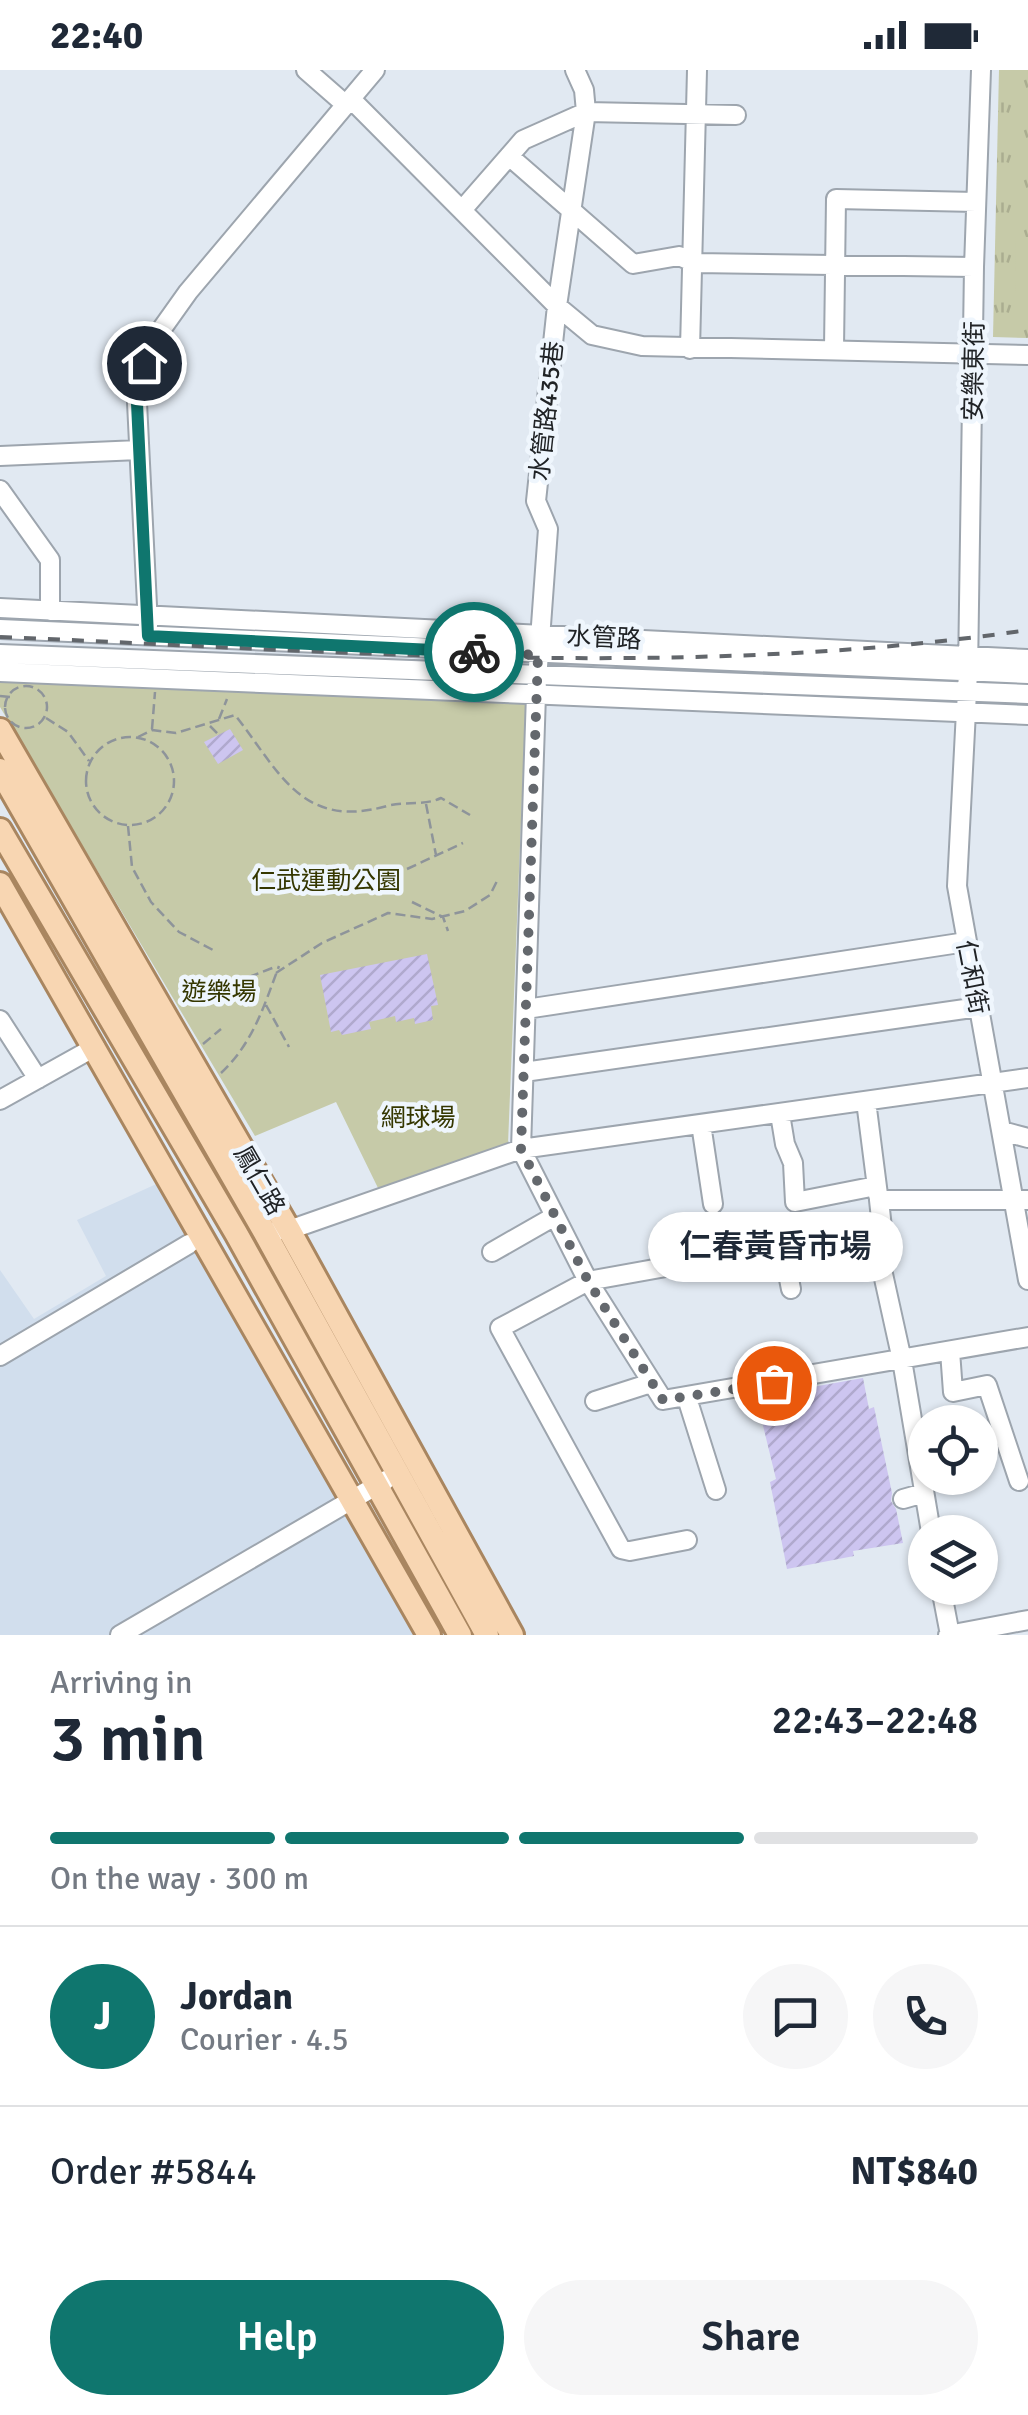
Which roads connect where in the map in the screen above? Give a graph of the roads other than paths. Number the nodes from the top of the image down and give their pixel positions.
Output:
1 (306, 70) edge
2 (374, 70) edge
3 (575, 70) edge
4 (697, 70) edge
5 (981, 70) edge
6 (348, 102) junction
7 (586, 112) junction
8 (698, 114) junction
9 (736, 115) dead end
10 (509, 156) junction
11 (976, 202) junction
12 (462, 210) junction
13 (570, 212) junction
14 (695, 262) junction
15 (834, 265) junction
16 (974, 267) junction
17 (557, 306) junction
18 (834, 348) junction
19 (690, 349) junction
20 (973, 353) junction
21 (1028, 355) edge
22 (139, 450) junction
23 (0, 456) edge
24 (0, 490) edge
25 (0, 608) edge
26 (50, 611) junction
27 (148, 627) junction
28 (0, 630) edge
29 (539, 633) junction
30 (0, 654) edge
31 (538, 655) junction
32 (1028, 659) edge
33 (148, 661) junction
34 (968, 664) junction
35 (0, 672) edge
36 (1028, 674) edge
37 (536, 685) junction
38 (968, 692) junction
39 (1028, 694) edge
40 (966, 712) junction
41 (1028, 715) edge
42 (0, 730) edge
43 (3, 784) edge
44 (0, 830) edge
45 (0, 884) edge
46 (966, 942) junction
47 (979, 1007) junction
48 (526, 1008) junction
49 (0, 1020) edge
50 (94, 1048) junction
51 (524, 1072) junction
52 (1028, 1078) edge
53 (38, 1079) junction
54 (994, 1081) junction
55 (0, 1100) edge
56 (866, 1101) junction
57 (780, 1114) junction
58 (701, 1124) junction
59 (1002, 1131) junction
60 (1028, 1138) edge
61 (521, 1149) junction
62 (877, 1193) junction
63 (1021, 1200) edge
64 (713, 1204) dead end
65 (555, 1216) junction
66 (289, 1230) junction
67 (264, 1231) junction
68 (236, 1232) junction
69 (196, 1240) junction
70 (782, 1244) junction
71 (492, 1252) dead end
72 (884, 1274) dead end
73 (1028, 1280) edge
74 (588, 1281) junction
75 (790, 1289) dead end
76 (1028, 1337) edge
77 (950, 1351) junction
78 (0, 1356) edge
79 (902, 1360) junction
80 (651, 1383) junction
81 (687, 1398) junction
82 (595, 1401) dead end
83 (909, 1405) edge
84 (408, 1469) junction
85 (1018, 1481) dead end
86 (377, 1486) junction
87 (716, 1490) dead end
88 (917, 1495) edge
89 (352, 1498) junction
90 (903, 1499) dead end
91 (688, 1540) dead end
92 (944, 1605) edge
93 (1028, 1620) edge
94 (120, 1635) edge
95 (429, 1635) edge
96 (460, 1635) edge
97 (487, 1635) edge
98 (512, 1635) edge
99 (949, 1635) edge

1 - 6 street
2 - 6 street
3 - 7 street
4 - 8 street
5 - 11 street, 安樂東街
6 - 12 street
6 - 22 street
7 - 8 street
7 - 10 street
7 - 13 street, 水管路435巷
8 - 9 street
8 - 14 street
10 - 12 street
10 - 13 street
11 - 15 street
11 - 16 street, 安樂東街
12 - 17 street
13 - 14 street
13 - 17 street, 水管路435巷
14 - 15 street
14 - 19 street
15 - 16 street
15 - 18 street
16 - 20 street, 安樂東街
17 - 19 street
17 - 29 street, 水管路435巷
18 - 19 street
18 - 20 street
20 - 21 street
20 - 34 street, 安樂東街
22 - 23 street
22 - 27 street
24 - 26 street
25 - 26 street, 水管路
26 - 27 street, 水管路
27 - 28 street, 水管路
27 - 29 street, 水管路
27 - 31 street, 水管路
27 - 33 street
29 - 31 street, 水管路435巷
29 - 34 street, 水管路
30 - 33 street, 水管路
31 - 34 street, 水管路
31 - 37 street, 水管路435巷
32 - 34 street
33 - 37 street, 水管路
34 - 36 street
34 - 38 street, 仁和街
35 - 37 street, 水管路
37 - 38 street, 水管路
37 - 40 street, 水管路
37 - 48 street, 水管路435巷
38 - 39 street, 水管路
38 - 40 street, 仁和街
40 - 41 street, 水管路
40 - 46 street, 仁和街
42 - 66 main road, 鳳仁路
43 - 67 main road, 鳳仁路
44 - 68 main road, 鳳仁路
45 - 50 main road
46 - 47 street, 仁和街
46 - 48 street
47 - 51 street
47 - 54 street, 仁和街
48 - 51 street, 水管路435巷
49 - 53 street
50 - 53 street
50 - 69 main road
51 - 61 street, 水管路435巷
52 - 54 street
53 - 55 street
54 - 56 street
54 - 59 street, 仁和街
56 - 57 street
56 - 62 street
57 - 58 street
57 - 62 street
58 - 61 street
58 - 64 street
59 - 60 street
59 - 63 street, 仁和街
61 - 65 street
61 - 66 street
62 - 63 street
62 - 70 street
63 - 73 street, 仁和街
65 - 71 street
65 - 74 street
66 - 67 street
66 - 84 main road, 鳳仁路
67 - 68 street
67 - 84 main road, 鳳仁路
68 - 69 street
68 - 86 main road, 鳳仁路
69 - 78 street
69 - 89 main road
70 - 74 street
70 - 75 street
72 - 79 street
74 - 80 street
74 - 91 street
76 - 77 street
77 - 79 street
77 - 85 street
79 - 81 street
79 - 83 street
80 - 81 street
80 - 82 street
81 - 87 street
84 - 86 street
84 - 97 main road, 鳳仁路
84 - 98 main road, 鳳仁路
86 - 89 street
86 - 96 main road, 鳳仁路
88 - 90 street
89 - 94 street
89 - 95 main road
92 - 99 street
93 - 99 street

